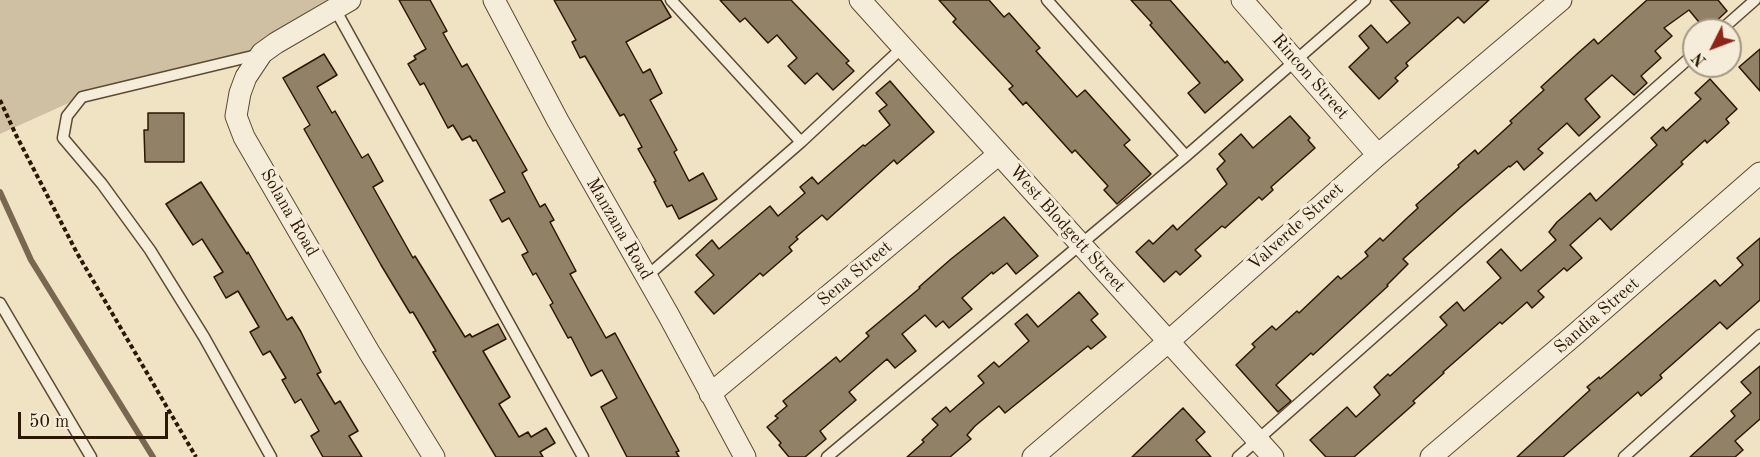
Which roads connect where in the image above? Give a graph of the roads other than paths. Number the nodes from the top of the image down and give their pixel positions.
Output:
1 (494, 0) edge
2 (671, 0) edge
3 (860, 0) edge
4 (1047, 0) edge
5 (1242, 0) edge
6 (1365, 0) edge
7 (1561, 0) edge
8 (1755, 0) edge
9 (343, 4) edge
10 (1735, 18) edge
11 (903, 47) junction
12 (262, 53) junction
13 (1296, 62) junction
14 (1682, 65) edge
15 (801, 142) junction
16 (999, 154) junction
17 (1378, 155) junction
18 (1186, 156) junction
19 (1760, 172) edge
20 (1080, 245) junction
21 (646, 277) junction
22 (0, 303) edge
23 (1760, 335) edge
24 (1169, 341) junction
25 (710, 394) junction
26 (1258, 440) junction
27 (91, 457) edge
28 (271, 457) edge
29 (434, 457) edge
30 (583, 457) edge
31 (745, 457) edge
32 (827, 457) edge
33 (1033, 457) edge
34 (1238, 457) edge
35 (1273, 457) edge
36 (1431, 457) edge
37 (1624, 457) edge

1 - 21 street, Manzana Road
2 - 15 lane
3 - 11 street, West Blodgett Street
4 - 18 lane
5 - 13 street, Rincon Street
6 - 13 lane
7 - 17 street, Valverde Street
8 - 10 lane
9 - 12 street, Solana Road
9 - 30 lane
11 - 15 lane
11 - 16 street, West Blodgett Street
12 - 28 lane
12 - 29 street, Solana Road
13 - 17 street, Rincon Street
13 - 18 lane
14 - 26 lane
15 - 21 lane
16 - 20 street, West Blodgett Street
16 - 25 street, Sena Street
17 - 24 street, Valverde Street
18 - 20 lane
19 - 36 street, Sandia Street
20 - 24 street, West Blodgett Street
20 - 32 lane
21 - 25 street, Manzana Road
22 - 27 lane
23 - 37 lane
24 - 26 street, West Blodgett Street
24 - 33 street, Valverde Street
25 - 31 street, Manzana Road
26 - 34 lane
26 - 35 street, West Blodgett Street

